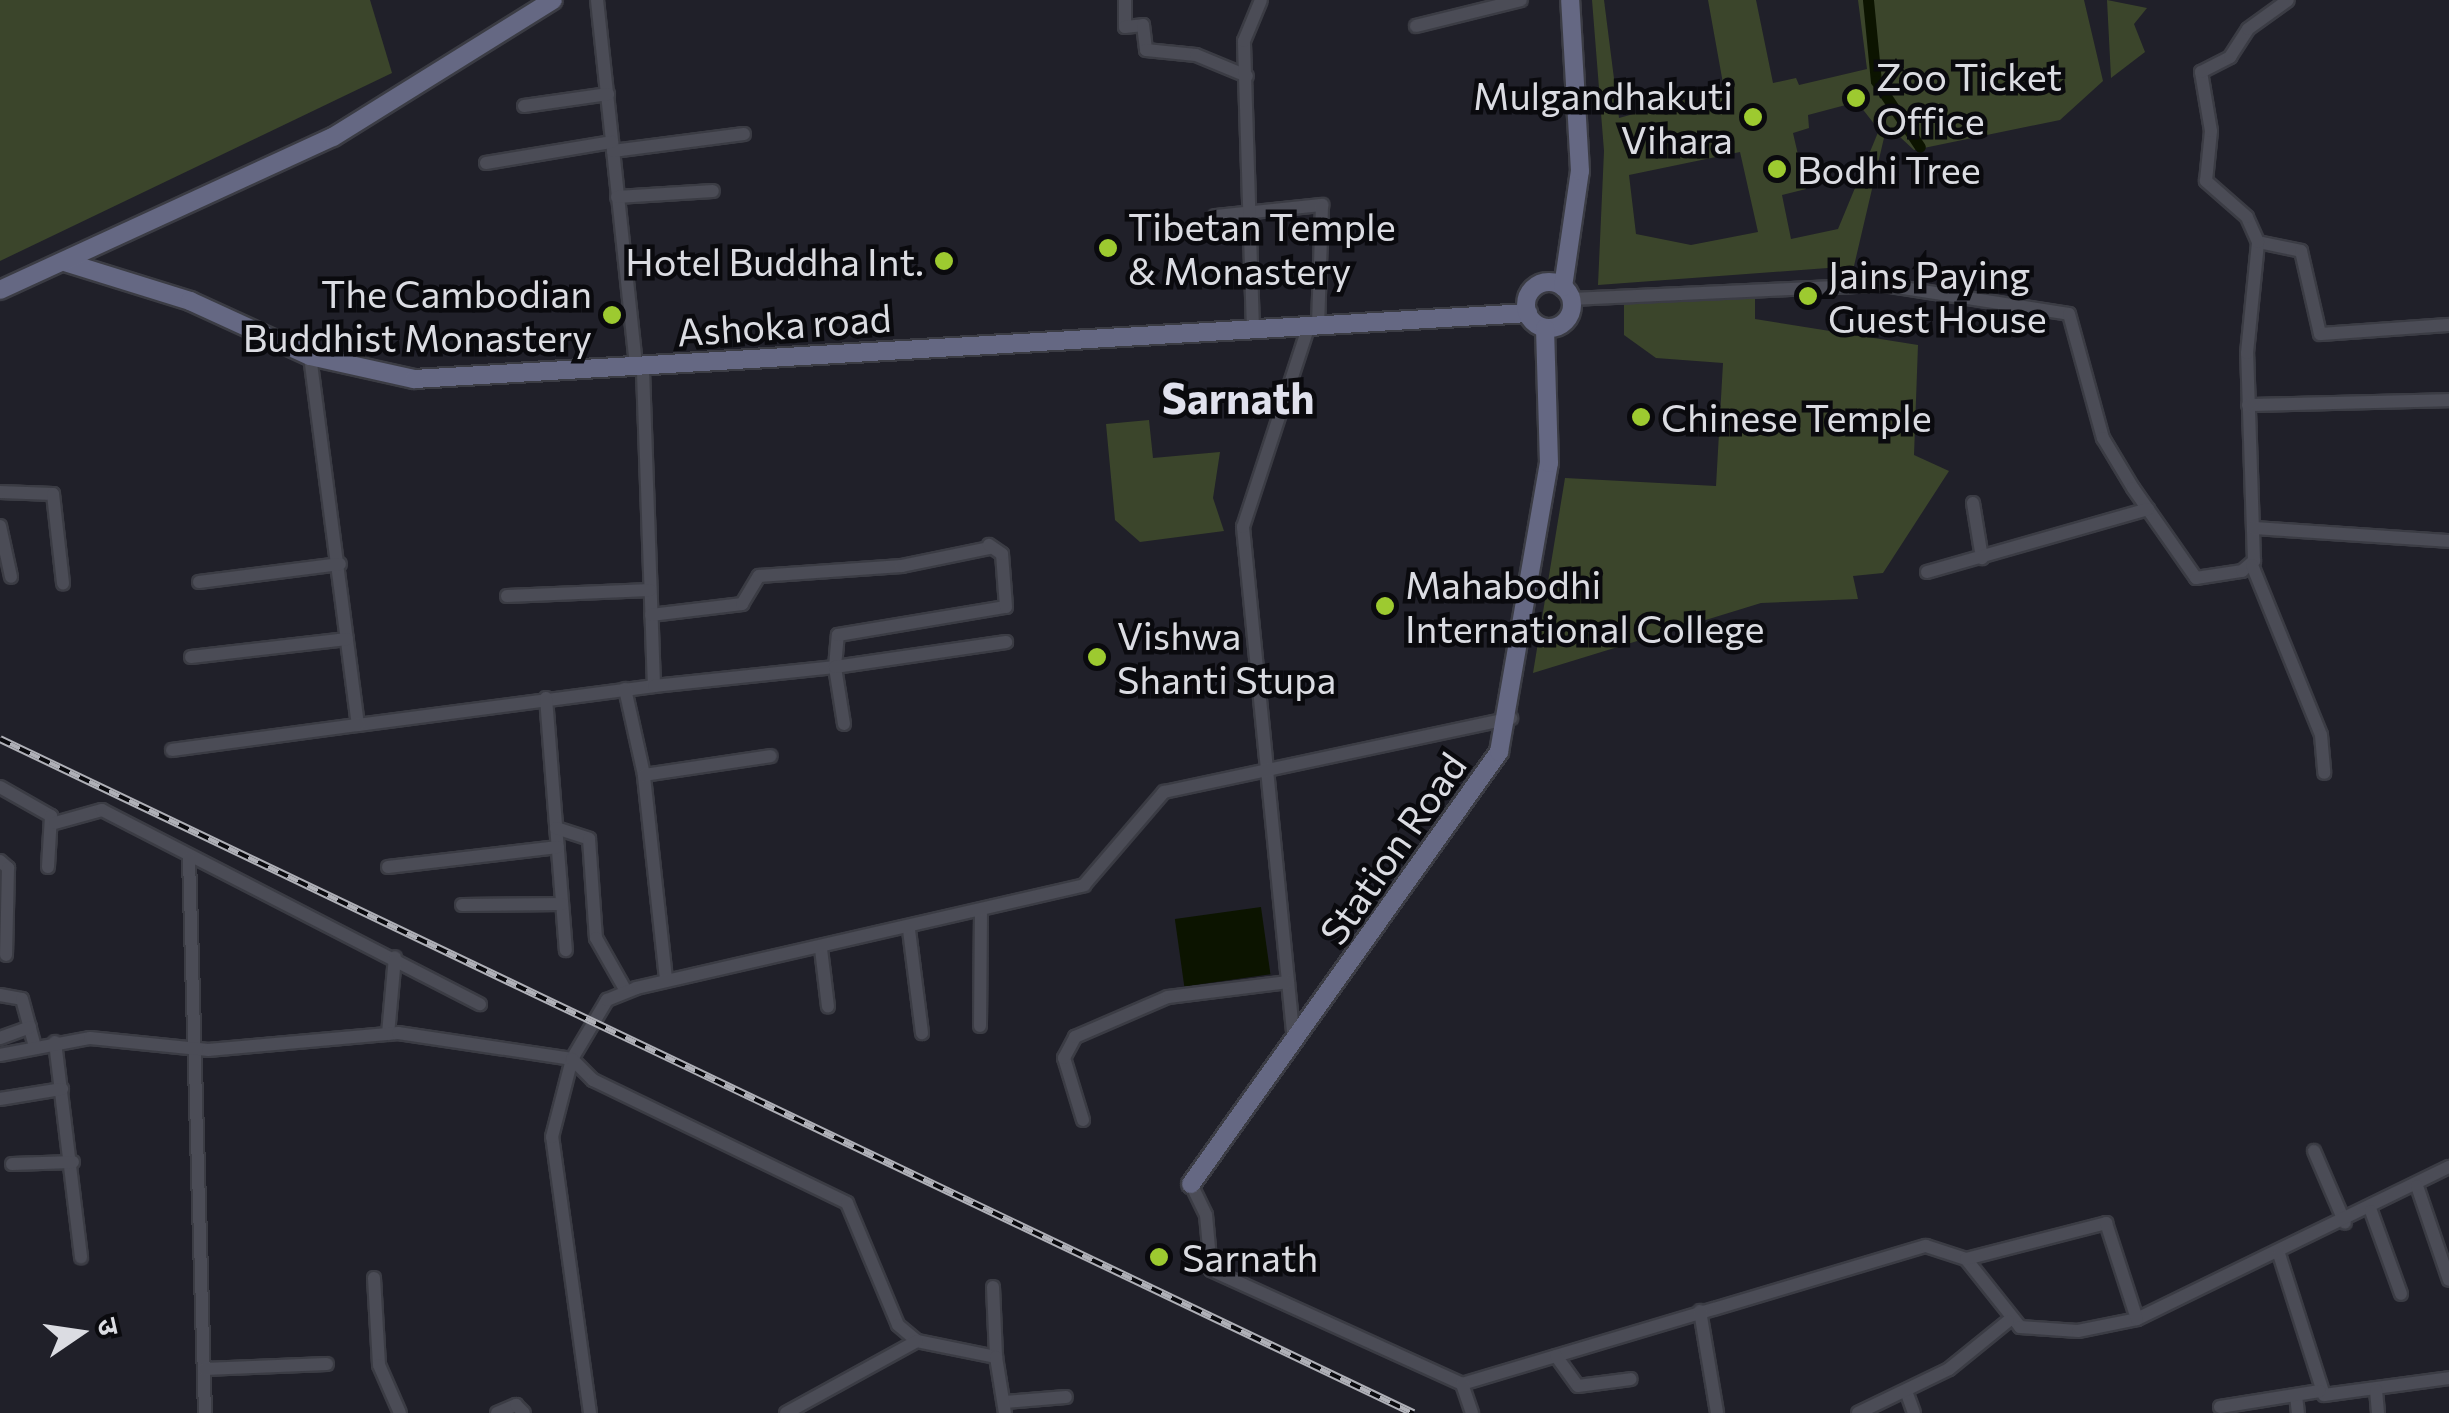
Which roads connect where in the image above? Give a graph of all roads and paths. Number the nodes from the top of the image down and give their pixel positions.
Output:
1 (553, 0) edge
2 (597, 0) edge
3 (1126, 0) edge
4 (1260, 0) edge
5 (1521, 0) edge
6 (1570, 0) edge
7 (2288, 0) edge
8 (1416, 26) dead end
9 (1248, 76) junction
10 (608, 94) junction
11 (524, 106) dead end
12 (744, 134) dead end
13 (612, 146) junction
14 (486, 163) dead end
15 (713, 191) dead end
16 (616, 197) junction
17 (1252, 213) junction
18 (1215, 216) dead end
19 (2258, 242) junction
20 (65, 262) junction
21 (0, 290) edge
22 (1567, 293) junction
23 (1528, 314) junction
24 (2449, 325) edge
25 (1313, 328) junction
26 (1545, 328) junction
27 (1253, 330) junction
28 (310, 356) junction
29 (640, 366) junction
30 (2449, 400) edge
31 (2248, 405) junction
32 (0, 492) edge
33 (1973, 503) dead end
34 (2148, 509) junction
35 (0, 526) edge
36 (2253, 528) junction
37 (2449, 541) edge
38 (1982, 558) junction
39 (340, 564) junction
40 (2252, 566) junction
41 (1927, 572) dead end
42 (11, 577) dead end
43 (63, 582) dead end
44 (199, 582) dead end
45 (650, 590) junction
46 (506, 596) dead end
47 (651, 615) junction
48 (348, 639) junction
49 (1006, 642) dead end
50 (191, 658) dead end
51 (835, 667) junction
52 (654, 686) junction
53 (625, 690) junction
54 (546, 698) junction
55 (1511, 718) junction
56 (844, 724) dead end
57 (358, 725) junction
58 (172, 750) dead end
59 (771, 756) dead end
60 (2324, 773) dead end
61 (644, 775) junction
62 (1267, 775) junction
63 (0, 787) edge
64 (55, 823) junction
65 (556, 828) junction
66 (558, 846) junction
67 (189, 858) junction
68 (0, 861) edge
69 (388, 867) dead end
70 (48, 868) dead end
71 (562, 904) junction
72 (462, 905) dead end
73 (981, 912) junction
74 (909, 930) junction
75 (820, 949) junction
76 (566, 950) dead end
77 (6, 955) dead end
78 (395, 958) junction
79 (666, 979) junction
80 (1288, 982) junction
81 (626, 991) junction
82 (0, 995) edge
83 (480, 1004) dead end
84 (828, 1007) dead end
85 (980, 1026) dead end
86 (30, 1028) junction
87 (922, 1033) dead end
88 (388, 1034) junction
89 (0, 1038) edge
90 (56, 1042) junction
91 (1294, 1042) junction
92 (35, 1047) junction
93 (193, 1048) junction
94 (0, 1055) edge
95 (572, 1058) junction
96 (62, 1089) junction
97 (0, 1099) edge
98 (1083, 1120) dead end
99 (2314, 1152) dead end
100 (73, 1162) junction
101 (12, 1164) dead end
102 (2449, 1167) edge
103 (1191, 1184) joint
104 (2417, 1186) junction
105 (2371, 1211) junction
106 (2345, 1223) junction
107 (2279, 1254) junction
108 (80, 1257) dead end
109 (1966, 1259) junction
110 (374, 1278) dead end
111 (2449, 1280) edge
112 (993, 1288) dead end
113 (2401, 1294) dead end
114 (1700, 1311) junction
115 (2137, 1318) junction
116 (2008, 1321) junction
117 (916, 1341) junction
118 (996, 1356) junction
119 (1556, 1356) junction
120 (326, 1364) dead end
121 (204, 1368) junction
122 (2449, 1378) edge
123 (1630, 1380) dead end
124 (1462, 1384) junction
125 (2376, 1390) junction
126 (1906, 1391) junction
127 (2320, 1391) junction
128 (2296, 1395) junction
129 (1066, 1396) dead end
130 (1005, 1407) edge
131 (2220, 1408) dead end
132 (205, 1413) edge
133 (400, 1413) edge
134 (497, 1413) edge
135 (524, 1413) edge
136 (590, 1413) edge
137 (786, 1413) edge
138 (1472, 1413) edge
139 (1718, 1413) edge
140 (1858, 1413) edge
141 (1914, 1413) edge
142 (2298, 1413) edge
143 (2378, 1413) edge

1 - 20 street
2 - 10 street
3 - 9 street
4 - 9 street
5 - 8 street
6 - 22 street
7 - 19 street
9 - 17 street
10 - 11 street
10 - 13 street
12 - 13 street
13 - 14 street
13 - 16 street
15 - 16 street
16 - 29 street
17 - 18 street
17 - 25 street
17 - 27 street
19 - 24 street
19 - 31 street
20 - 21 street
20 - 28 street, Ashoka road
22 - 23 street
22 - 26 street
22 - 34 street
23 - 25 street, Ashoka road
23 - 26 street
25 - 27 street, Ashoka road
25 - 62 street
26 - 55 street, Station Road
27 - 29 street, Ashoka road
28 - 29 street, Ashoka road
28 - 39 street
29 - 45 street
30 - 31 street
31 - 36 street
32 - 43 street
33 - 38 street
34 - 38 street
34 - 40 street
35 - 42 street
36 - 37 street
36 - 40 street
38 - 41 street
39 - 44 street
39 - 48 street
40 - 60 street
45 - 46 street
45 - 47 street
47 - 51 street
47 - 52 street
48 - 50 street
48 - 57 street
49 - 51 street
51 - 52 street
51 - 56 street
52 - 53 street
53 - 54 street
53 - 61 street
54 - 57 street
54 - 65 street
55 - 62 street
55 - 91 street, Station Road
57 - 58 street
59 - 61 street
61 - 79 street
62 - 73 street
62 - 80 street
63 - 64 street
64 - 67 street
64 - 70 street
65 - 66 street
65 - 81 street
66 - 69 street
66 - 71 street
67 - 78 street
67 - 93 street
68 - 77 street
71 - 72 street
71 - 76 street
73 - 74 street
73 - 85 street
74 - 75 street
74 - 87 street
75 - 79 street
75 - 84 street
78 - 83 street
78 - 88 street
79 - 81 street
80 - 91 street
80 - 98 street
81 - 95 street
82 - 86 street
86 - 89 street
86 - 92 street
88 - 93 street
88 - 95 street
90 - 92 street
90 - 93 street
90 - 96 street
91 - 103 street, Station Road
92 - 94 street
93 - 121 street
95 - 117 street
95 - 136 street
96 - 97 street
96 - 100 street
99 - 106 street
100 - 101 street
100 - 108 street
102 - 104 street
103 - 124 street
104 - 105 street
104 - 111 street
105 - 106 street
105 - 113 street
106 - 107 street
107 - 115 street
107 - 127 street
109 - 114 street
109 - 115 street
109 - 116 street
110 - 133 street
112 - 118 street
114 - 119 street
114 - 139 street
115 - 116 street
116 - 126 street
117 - 118 street
117 - 137 street
118 - 130 street
119 - 123 street
119 - 124 street
120 - 121 street
121 - 132 street
122 - 125 street
124 - 138 street
125 - 127 street
125 - 143 street
126 - 140 street
126 - 141 street
127 - 128 street
128 - 131 street
128 - 142 street
129 - 130 street
134 - 135 street

